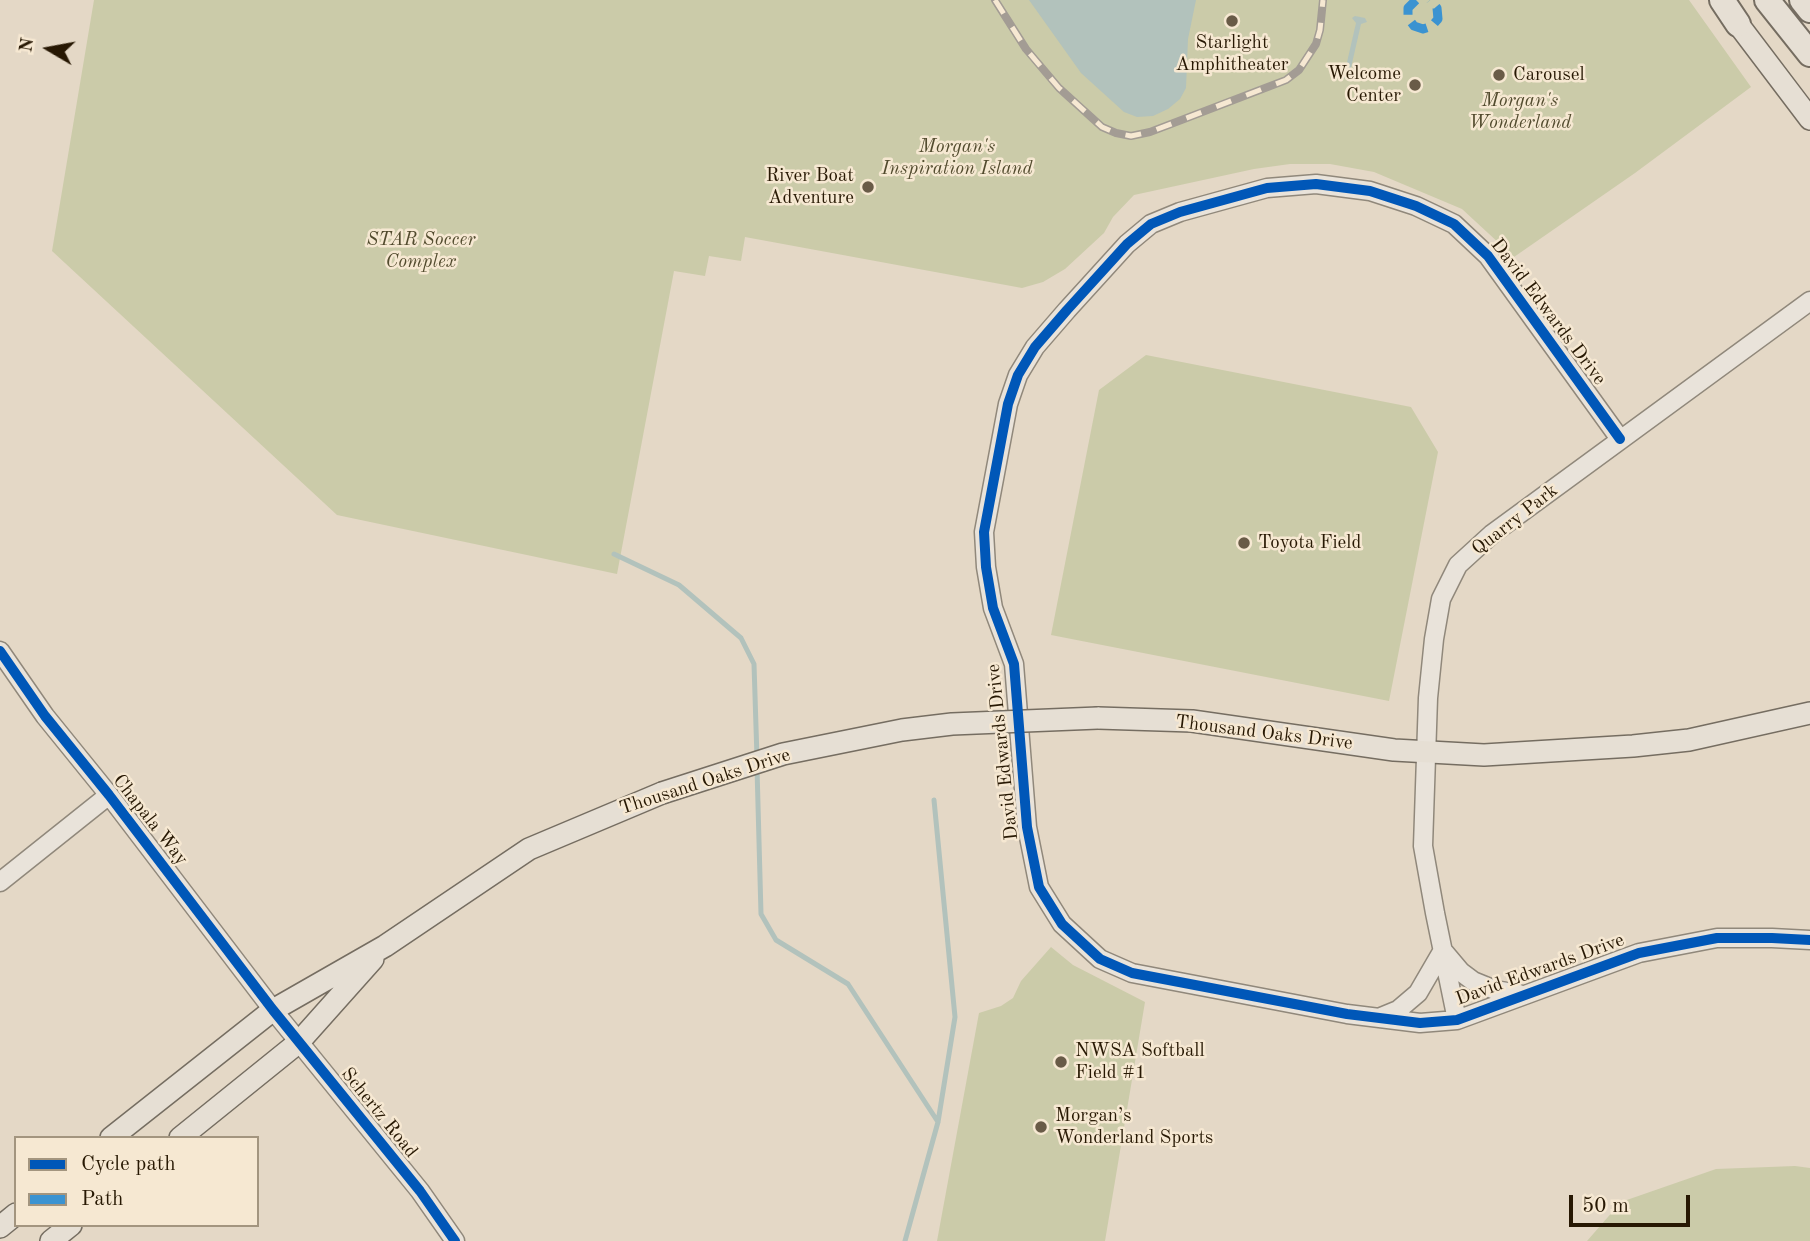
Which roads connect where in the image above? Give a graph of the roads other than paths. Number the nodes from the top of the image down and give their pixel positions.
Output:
1 (1722, 0) edge
2 (1767, 0) edge
3 (1802, 0) edge
4 (1810, 10) edge
5 (1738, 24) joint
6 (1810, 54) edge
7 (1810, 119) edge
8 (1810, 301) edge
9 (1620, 439) junction
10 (0, 651) edge
11 (1810, 713) edge
12 (1425, 753) junction
13 (109, 795) junction
14 (0, 882) edge
15 (1810, 940) edge
16 (385, 946) junction
17 (1443, 950) junction
18 (1522, 995) junction
19 (273, 1010) junction
20 (1377, 1019) junction
21 (1457, 1020) junction
22 (299, 1042) junction
23 (114, 1136) edge
24 (182, 1136) edge
25 (14, 1216) edge
26 (0, 1227) edge
27 (68, 1227) edge
28 (51, 1241) edge
29 (455, 1241) edge

1 - 5 highway
2 - 6 highway
3 - 4 highway
5 - 7 main road
8 - 9 street, Quarry Park
9 - 12 street, Quarry Park
9 - 20 street, David Edwards Drive
10 - 13 street, Chapala Way
11 - 12 main road, Thousand Oaks Drive
12 - 16 main road, Thousand Oaks Drive, bridge
12 - 17 street, Quarry Park
13 - 14 street
13 - 19 street, Chapala Way
15 - 18 street, David Edwards Drive
16 - 19 main road, Thousand Oaks Drive
16 - 22 main road, Thousand Oaks Drive
17 - 18 street
17 - 20 street
17 - 21 street, Quarry Park
18 - 21 street, David Edwards Drive
19 - 22 street, Schertz Road
19 - 23 main road, Thousand Oaks Drive
20 - 21 street, David Edwards Drive
22 - 24 main road, Thousand Oaks Drive
22 - 29 street, Schertz Road
25 - 26 main road
27 - 28 main road

